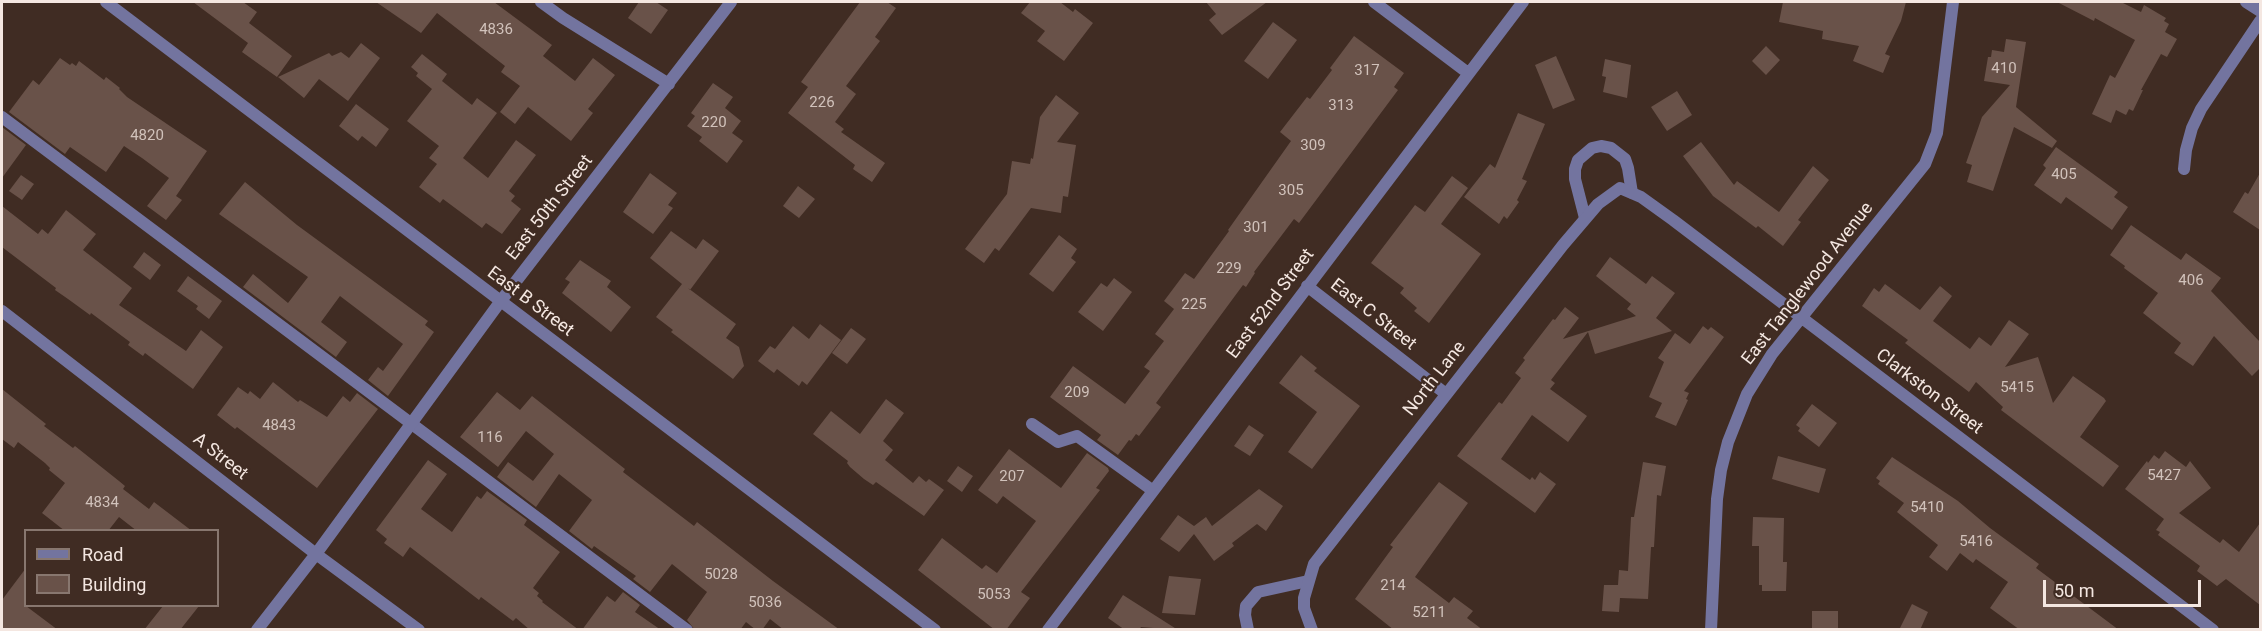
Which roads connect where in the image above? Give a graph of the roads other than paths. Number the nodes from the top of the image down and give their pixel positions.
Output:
1 (106, 2) edge
2 (541, 2) edge
3 (731, 2) edge
4 (1374, 2) edge
5 (1523, 2) edge
6 (1953, 2) edge
7 (2246, 2) edge
8 (2260, 12) edge
9 (2260, 21) edge
10 (1468, 73) junction
11 (669, 84) junction
12 (2, 117) edge
13 (2184, 169) dead end
14 (1620, 188) joint
15 (1632, 193) junction
16 (1585, 218) junction
17 (1307, 286) junction
18 (500, 302) junction
19 (2, 311) edge
20 (1801, 318) junction
21 (1446, 394) junction
22 (411, 423) junction
23 (1032, 424) dead end
24 (1152, 490) junction
25 (316, 554) junction
26 (1308, 581) junction
27 (257, 630) edge
28 (419, 630) edge
29 (687, 630) edge
30 (935, 630) edge
31 (1048, 630) edge
32 (1248, 630) edge
33 (1312, 630) edge
34 (1711, 630) edge
35 (2213, 630) edge

1 - 18 street, East B Street
2 - 11 street
3 - 11 street, East 50th Street
4 - 10 street
5 - 10 street, East 52nd Street
6 - 20 street, East Tanglewood Avenue
7 - 8 street
9 - 13 street
10 - 17 street, East 52nd Street
11 - 18 street, East 50th Street
12 - 22 street
14 - 15 street, Clarkston Street
14 - 16 street, North Lane
15 - 16 street
15 - 20 street, Clarkston Street
16 - 21 street, North Lane
17 - 21 street, East C Street
17 - 24 street, East 52nd Street
18 - 22 street, East 50th Street
18 - 30 street, East B Street
19 - 25 street, A Street
20 - 34 street, East Tanglewood Avenue
20 - 35 street, Clarkston Street
21 - 26 street, North Lane
22 - 25 street, East 50th Street
22 - 29 street
23 - 24 street
24 - 31 street, East 52nd Street
25 - 27 street, East 50th Street
25 - 28 street, A Street
26 - 32 street
26 - 33 street, North Lane

